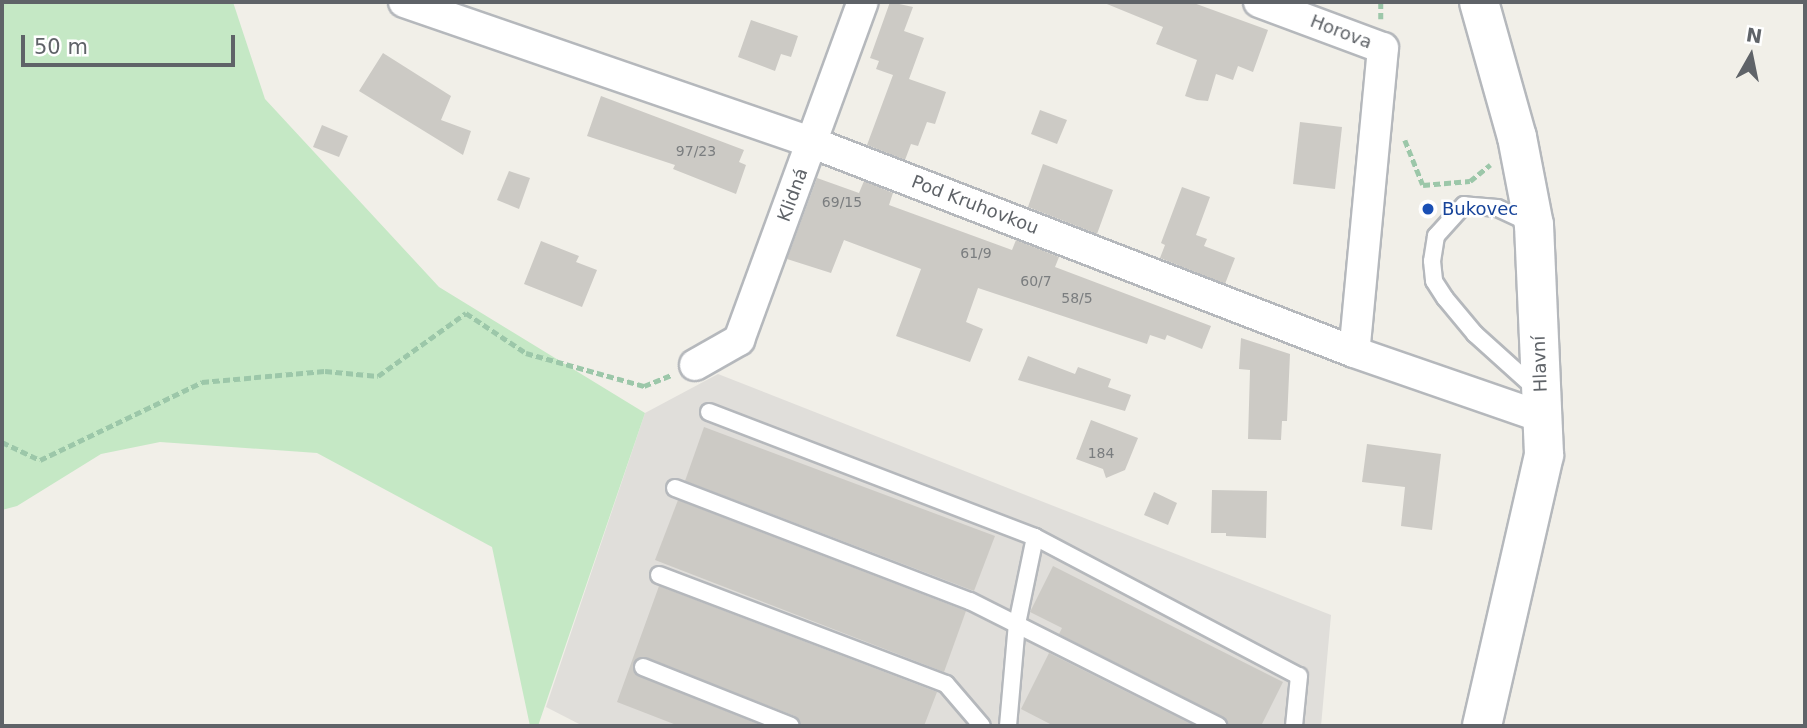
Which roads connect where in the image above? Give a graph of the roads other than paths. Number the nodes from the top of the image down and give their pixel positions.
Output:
1 (404, 2) edge
2 (863, 2) edge
3 (1259, 2) edge
4 (1479, 2) edge
5 (813, 143) junction
6 (1534, 225) junction
7 (1354, 352) junction
8 (695, 365) road end
9 (1542, 405) junction
10 (709, 412) dead end
11 (675, 488) dead end
12 (1035, 537) junction
13 (659, 575) dead end
14 (1017, 624) junction
15 (643, 667) dead end
16 (1011, 725) edge
17 (791, 726) edge
18 (982, 726) edge
19 (1218, 726) edge
20 (1294, 726) edge
21 (1482, 726) edge

1 - 5 street, Pod Kruhovkou
2 - 5 street, Klidná
3 - 7 street, Horova
4 - 6 street, Hlavní
5 - 7 street, Pod Kruhovkou
5 - 8 street, Klidná
6 - 9 street, Hlavní
6 - 9 lane
7 - 9 street, Pod Kruhovkou
9 - 21 street, Hlavní
10 - 12 lane
11 - 14 lane
12 - 14 lane
12 - 20 lane
13 - 18 lane
14 - 16 lane
14 - 19 lane
15 - 17 lane

